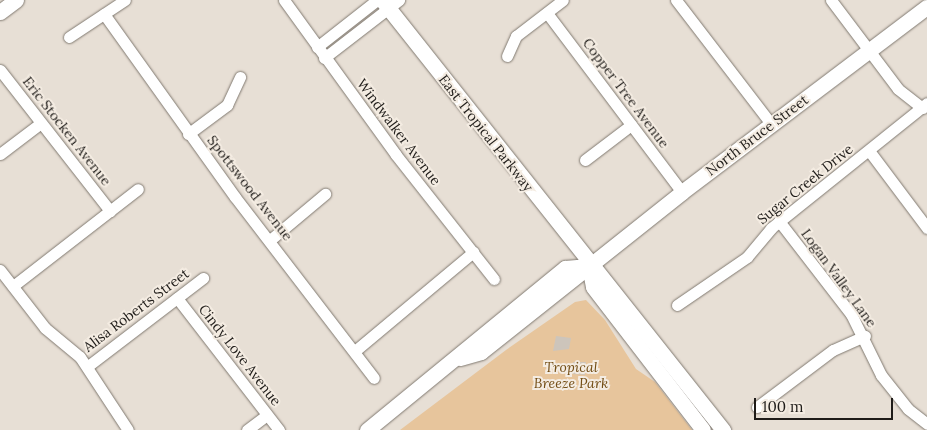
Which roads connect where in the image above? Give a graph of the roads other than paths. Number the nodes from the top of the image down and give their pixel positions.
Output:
1 (16, 0) edge
2 (126, 0) edge
3 (284, 0) edge
4 (563, 0) edge
5 (676, 0) edge
6 (831, 0) edge
7 (387, 2) edge
8 (927, 7) edge
9 (0, 12) edge
10 (546, 13) junction
11 (104, 14) junction
12 (69, 37) dead end
13 (317, 47) junction
14 (869, 50) junction
15 (507, 56) dead end
16 (324, 58) junction
17 (0, 70) edge
18 (240, 77) dead end
19 (924, 105) edge
20 (41, 122) junction
21 (771, 124) junction
22 (631, 125) junction
23 (188, 134) junction
24 (870, 152) junction
25 (0, 154) edge
26 (585, 160) dead end
27 (138, 189) dead end
28 (682, 192) junction
29 (325, 194) dead end
30 (110, 211) junction
31 (779, 221) junction
32 (927, 228) edge
33 (270, 240) junction
34 (473, 252) junction
35 (589, 266) junction
36 (0, 270) edge
37 (203, 278) dead end
38 (494, 279) dead end
39 (13, 286) junction
40 (177, 298) junction
41 (677, 305) dead end
42 (865, 336) junction
43 (356, 350) junction
44 (88, 366) junction
45 (374, 378) dead end
46 (757, 407) dead end
47 (267, 415) junction
48 (927, 424) edge
49 (128, 430) edge
50 (247, 430) edge
51 (279, 430) edge
52 (367, 430) edge
53 (703, 430) edge
54 (723, 430) edge

1 - 9 main road
2 - 11 street
3 - 13 street, Windwalker Avenue
4 - 10 street
5 - 21 street
6 - 14 street
7 - 13 street
7 - 16 street
7 - 35 main road, East Tropical Parkway
8 - 14 main road, North Bruce Street
10 - 15 street
10 - 22 street, Copper Tree Avenue
11 - 12 street
11 - 23 street, Spottswood Avenue
13 - 16 street, Windwalker Avenue
14 - 19 street
14 - 21 main road, North Bruce Street
16 - 34 street, Windwalker Avenue
17 - 20 street, Eric Stocken Avenue
18 - 23 street
19 - 24 street, Sugar Creek Drive
20 - 25 street
20 - 30 street, Eric Stocken Avenue
21 - 28 main road, North Bruce Street
22 - 26 street
22 - 28 street, Copper Tree Avenue
23 - 33 street, Spottswood Avenue
24 - 31 street, Sugar Creek Drive
24 - 32 street
27 - 30 street
28 - 35 main road, North Bruce Street
29 - 33 street
30 - 39 street
31 - 41 street, Sugar Creek Drive
31 - 42 street, Logan Valley Lane
33 - 43 street, Spottswood Avenue
34 - 38 street, Windwalker Avenue
34 - 43 street
35 - 52 main road
35 - 53 main road, East Tropical Parkway
35 - 54 main road, East Tropical Parkway
36 - 39 street
37 - 40 street, Alisa Roberts Street
39 - 44 street
40 - 44 street, Alisa Roberts Street
40 - 47 street, Cindy Love Avenue
42 - 46 street
42 - 48 street, Logan Valley Lane
43 - 45 street, Spottswood Avenue
44 - 49 street
47 - 50 street
47 - 51 street, Cindy Love Avenue

